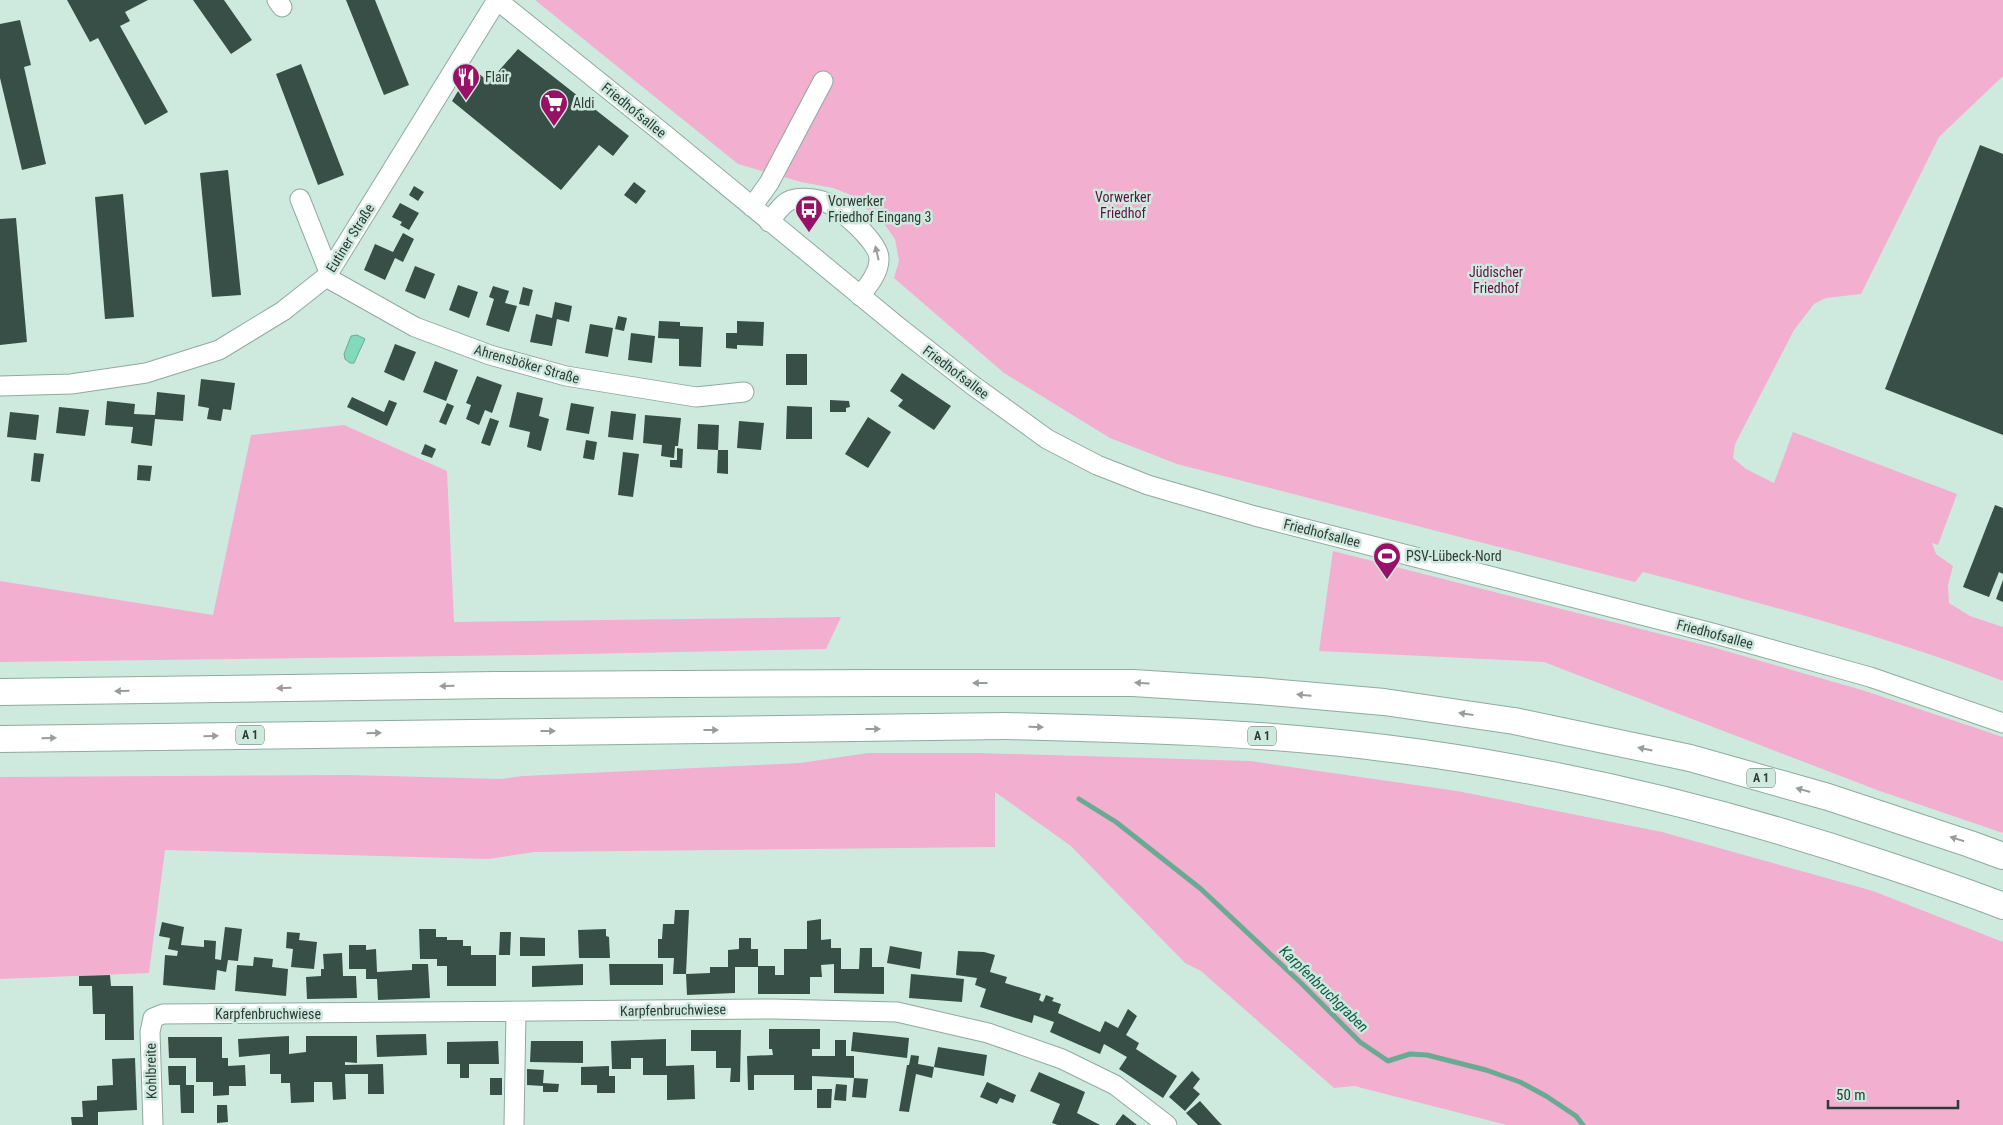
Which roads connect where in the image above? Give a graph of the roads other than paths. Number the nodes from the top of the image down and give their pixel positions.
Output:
1 (497, 0) edge
2 (823, 81) dead end
3 (300, 199) dead end
4 (752, 207) junction
5 (769, 222) junction
6 (328, 274) junction
7 (860, 296) junction
8 (0, 386) edge
9 (744, 392) dead end
10 (0, 692) edge
11 (2003, 723) edge
12 (0, 739) edge
13 (2003, 856) edge
14 (2003, 906) edge
15 (516, 1012) junction
16 (153, 1018) joint
17 (153, 1125) edge
18 (514, 1125) edge
19 (1167, 1125) edge

1 - 4 street, Friedhofsallee
1 - 6 street, Eutiner Straße
2 - 4 street
3 - 6 street
4 - 5 street, Friedhofsallee
5 - 7 street, Friedhofsallee
7 -> 5 street
6 - 8 street, Eutiner Straße
6 - 9 street, Ahrensböker Straße
7 - 11 street, Friedhofsallee
13 -> 10 highway, A 1
12 -> 14 highway, A 1
15 - 16 street, Karpfenbruchwiese
15 - 18 street
15 - 19 street, Karpfenbruchwiese
16 - 17 street, Kohlbreite

